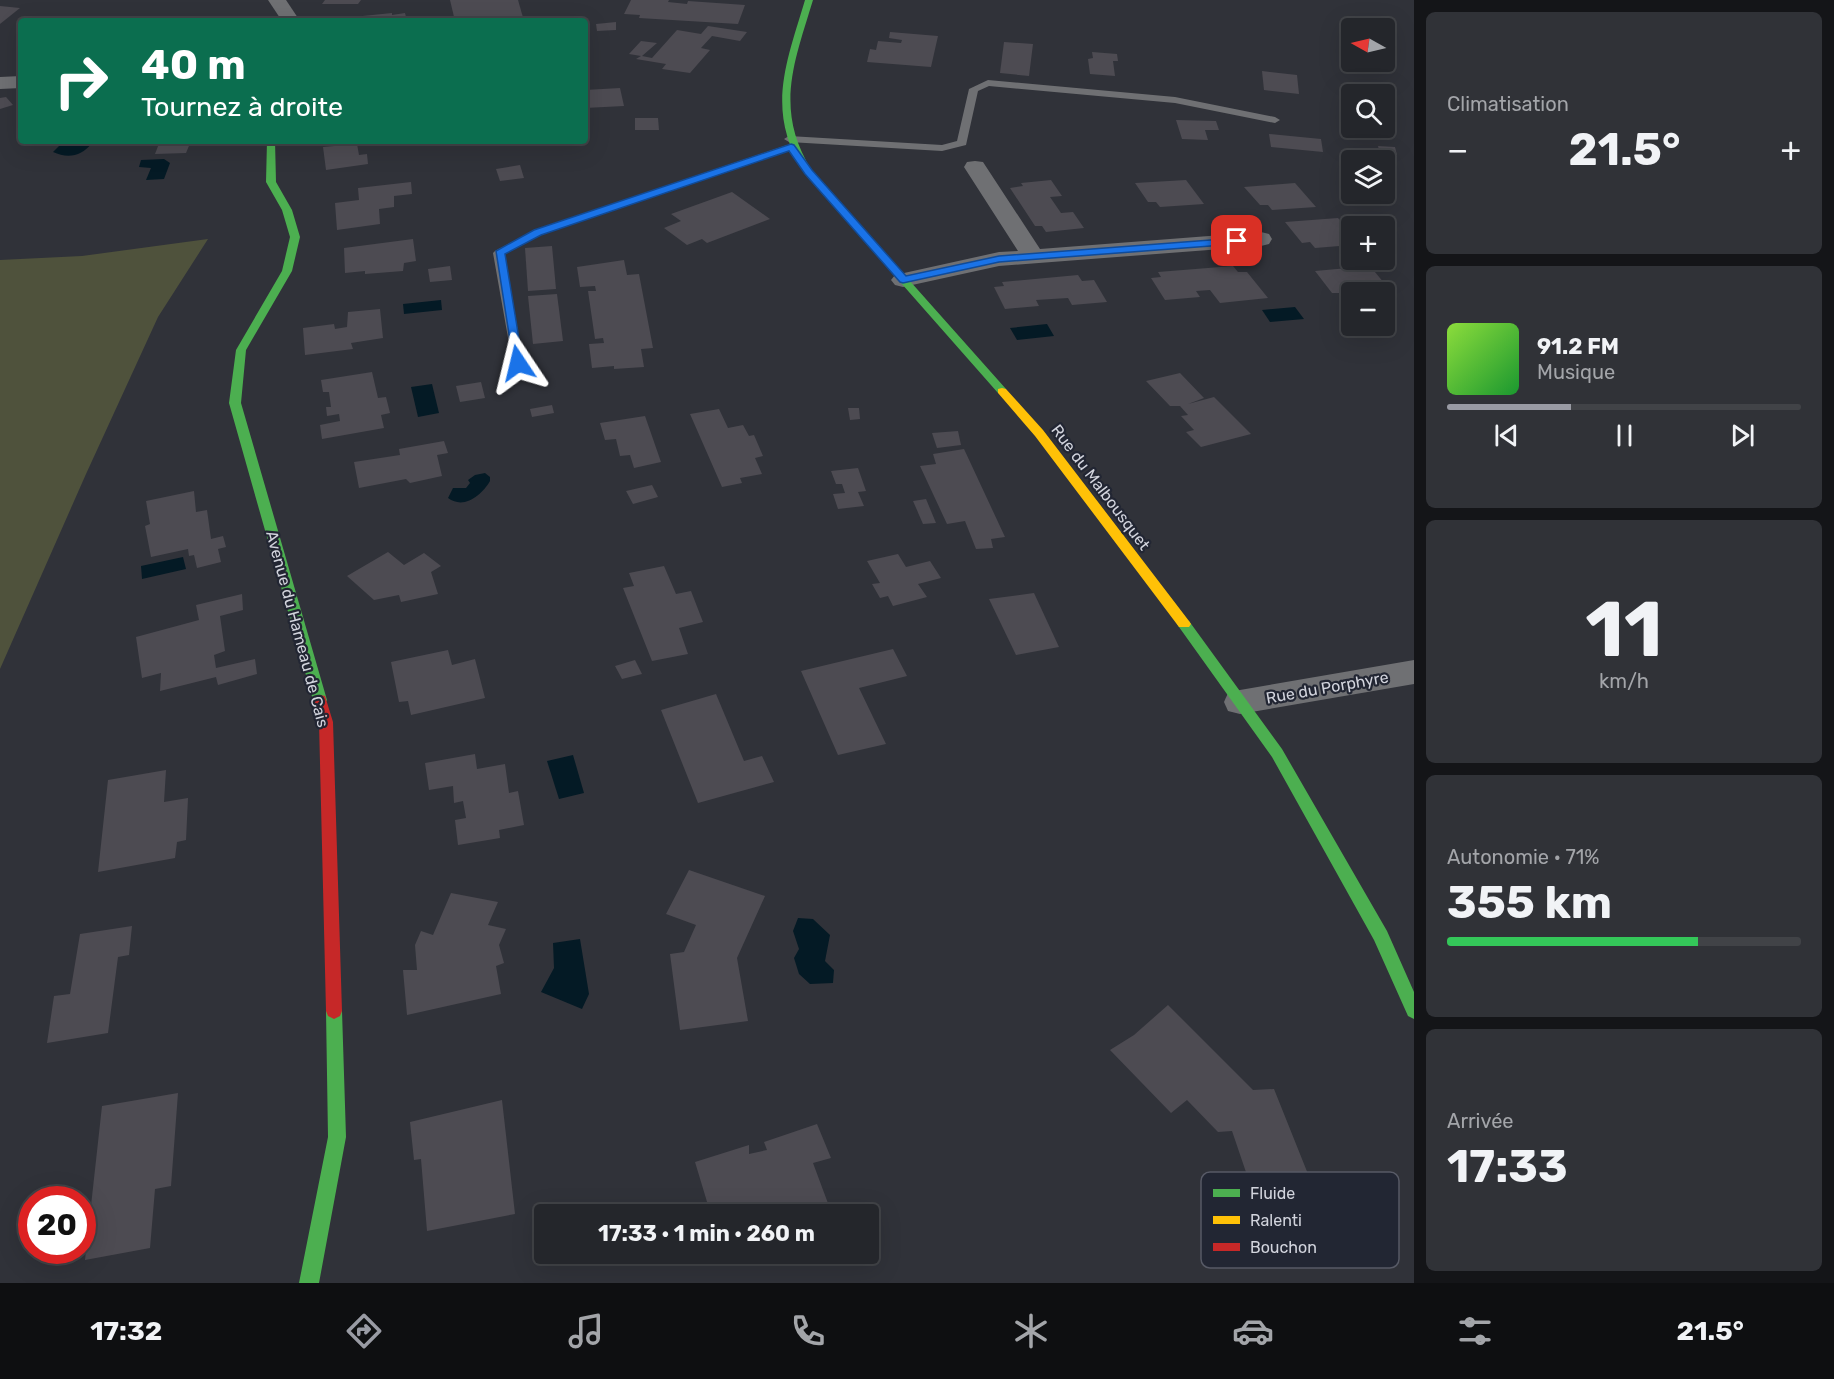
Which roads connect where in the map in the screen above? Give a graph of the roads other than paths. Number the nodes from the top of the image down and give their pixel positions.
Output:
1 (277, 0) edge
2 (809, 0) edge
3 (289, 18) edge
4 (18, 82) edge
5 (0, 83) edge
6 (1275, 120) dead end
7 (790, 143) junction
8 (271, 144) edge
9 (975, 167) dead end
10 (1261, 239) dead end
11 (1032, 255) junction
12 (903, 280) junction
13 (518, 363) dead end
14 (1414, 672) edge
15 (1240, 702) junction
16 (1414, 1011) edge
17 (309, 1283) edge

1 - 3 street
2 - 7 street, Rue du Malbousquet
4 - 5 street
6 - 7 lane
7 - 12 street, Rue du Malbousquet
7 - 13 lane
8 - 17 street, Avenue du Hameau de Cais
9 - 11 street
10 - 11 street
11 - 12 street
12 - 15 street, Rue du Malbousquet
14 - 15 street, Rue du Porphyre
15 - 16 street, Rue du Malbousquet

